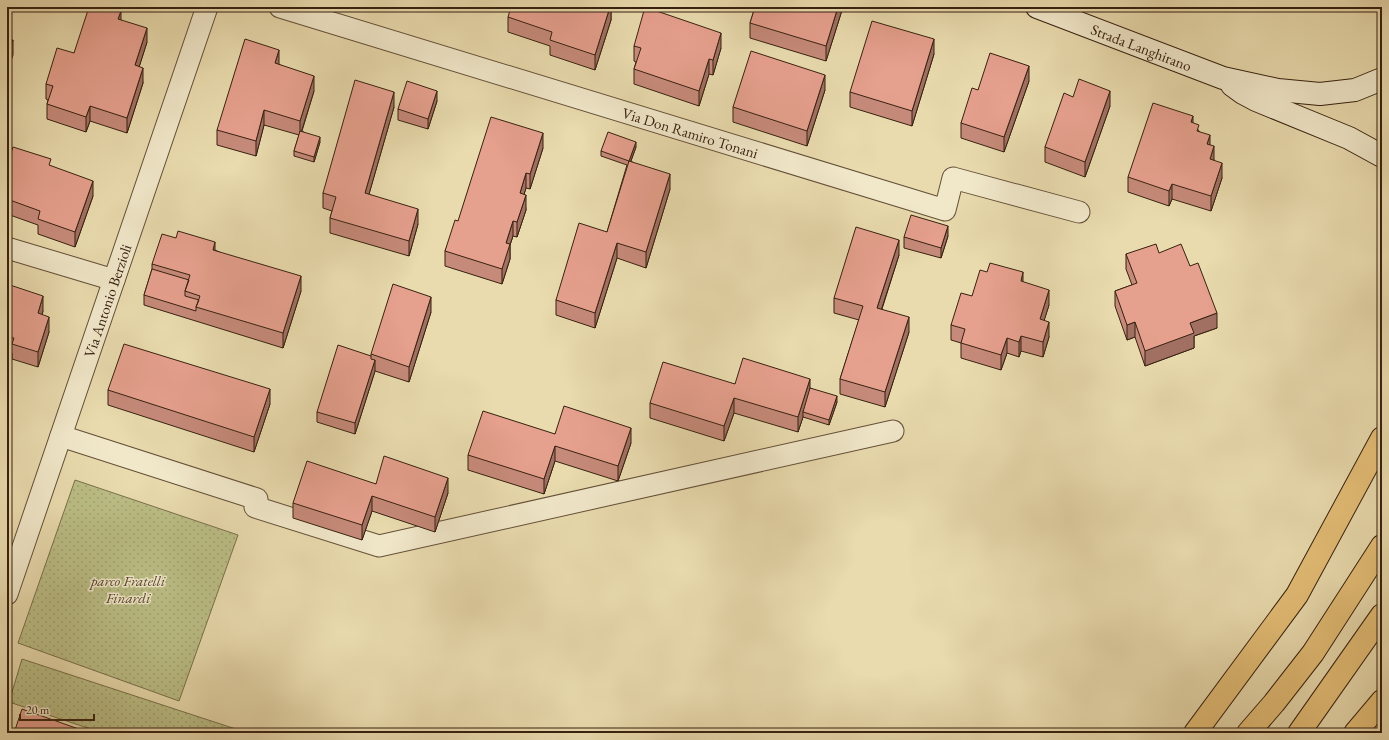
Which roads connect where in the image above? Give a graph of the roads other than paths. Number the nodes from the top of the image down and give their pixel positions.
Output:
1 (207, 7) edge
2 (280, 7) edge
3 (1037, 7) edge
4 (1223, 78) junction
5 (1382, 79) edge
6 (1382, 156) edge
7 (1079, 212) dead end
8 (7, 248) edge
9 (114, 280) junction
10 (893, 431) dead end
11 (61, 436) junction
12 (1382, 438) edge
13 (1382, 546) edge
14 (7, 594) edge
15 (1382, 615) edge
16 (1382, 701) edge
17 (1195, 733) edge
18 (1248, 733) edge
19 (1299, 733) edge
20 (1355, 733) edge

1 - 9 street, Via Antonio Berzioli
2 - 7 street, Via Don Ramiro Tonani
3 - 4 main road, Strada Langhirano
4 - 5 main road, Strada Langhirano
4 - 6 main road, Strada Langhirano
8 - 9 street
9 - 11 street, Via Antonio Berzioli
10 - 11 street
11 - 14 street, Via Antonio Berzioli
12 - 17 highway
13 - 18 highway
15 - 19 highway
16 - 20 highway

